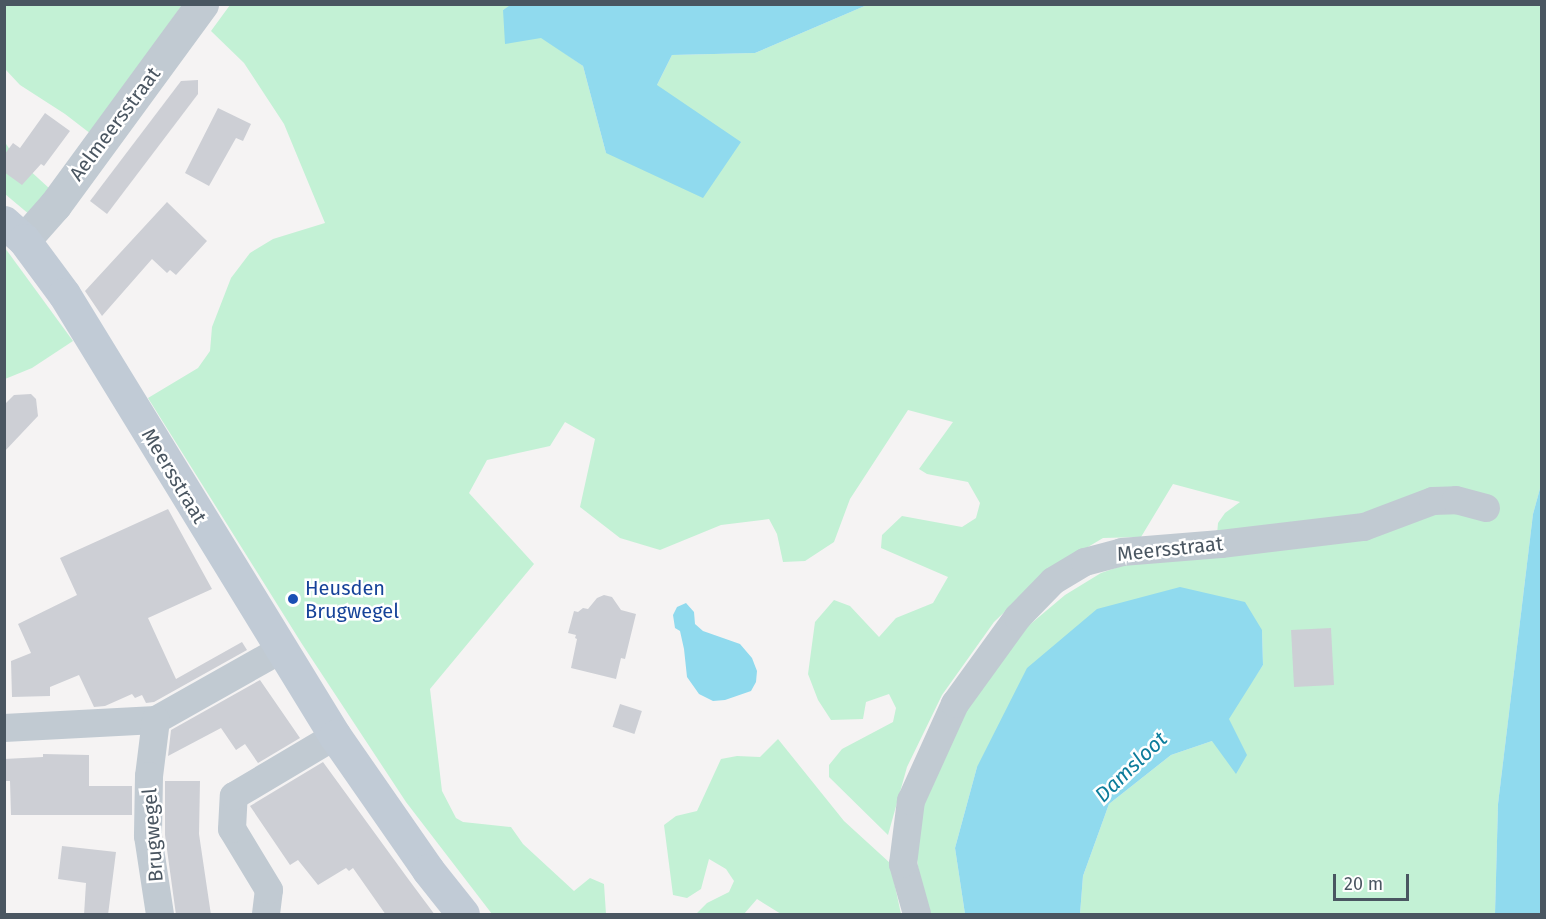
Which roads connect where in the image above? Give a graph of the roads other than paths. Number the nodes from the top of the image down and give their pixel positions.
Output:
1 (202, 4) edge
2 (14, 231) edge
3 (1486, 508) dead end
4 (280, 650) junction
5 (156, 720) junction
6 (4, 728) edge
7 (335, 736) junction
8 (160, 915) edge
9 (266, 915) edge
10 (463, 915) edge
11 (917, 915) edge

1 - 2 street, Aelmeersstraat
2 - 4 main road, Meersstraat
3 - 11 street, Meersstraat
4 - 5 street
4 - 7 main road, Meersstraat
5 - 6 street
5 - 8 street, Brugwegel
7 - 9 street
7 - 10 main road, Meersstraat

